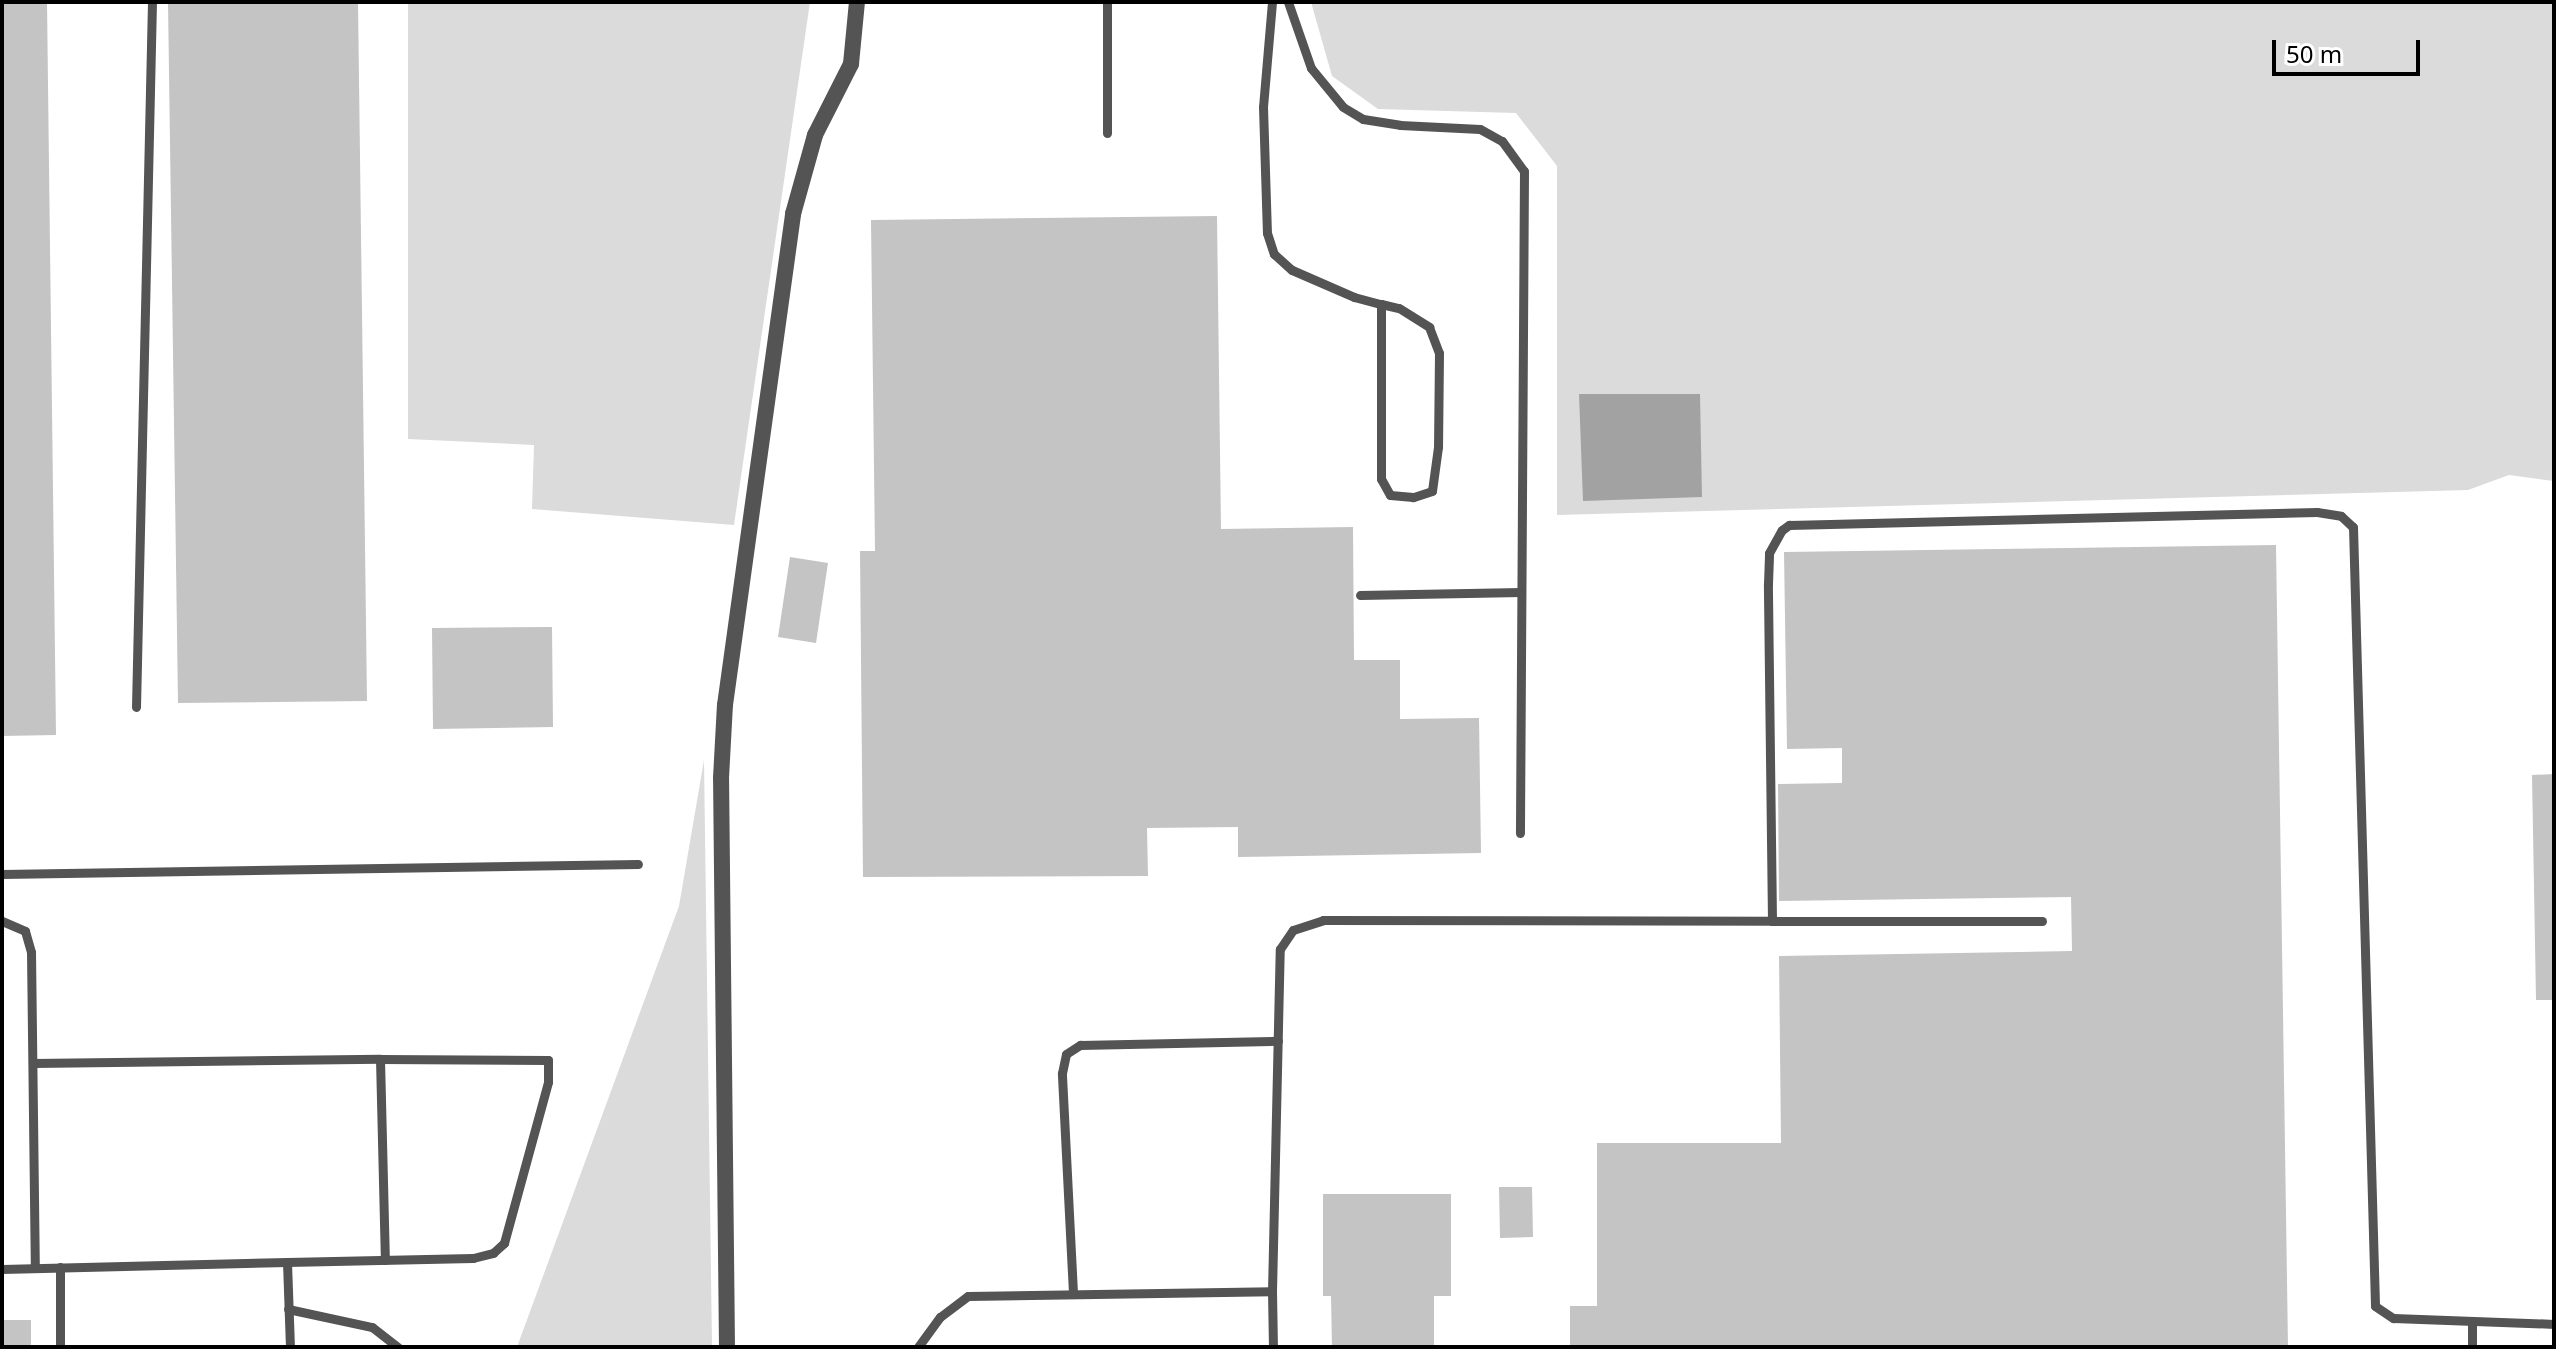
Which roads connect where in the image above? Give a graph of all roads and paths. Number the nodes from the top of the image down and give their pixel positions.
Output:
1 (152, 2) edge
2 (857, 2) edge
3 (1107, 2) edge
4 (1272, 2) edge
5 (1288, 2) edge
6 (1107, 133) dead end
7 (1381, 304) junction
8 (1521, 592) junction
9 (1360, 595) dead end
10 (136, 707) dead end
11 (1520, 833) dead end
12 (638, 864) dead end
13 (2, 874) edge
14 (2, 921) edge
15 (1772, 921) junction
16 (2042, 921) dead end
17 (1278, 1041) junction
18 (380, 1059) junction
19 (33, 1063) junction
20 (385, 1260) junction
21 (287, 1262) junction
22 (60, 1267) junction
23 (35, 1268) junction
24 (2, 1269) edge
25 (1272, 1291) junction
26 (1073, 1293) junction
27 (288, 1309) junction
28 (2472, 1321) junction
29 (2554, 1324) edge
30 (60, 1347) edge
31 (290, 1347) edge
32 (398, 1347) edge
33 (727, 1347) edge
34 (918, 1347) edge
35 (1273, 1347) edge
36 (2472, 1347) edge

1 - 10 lane
2 - 33 street
3 - 6 lane
4 - 7 lane
5 - 8 lane
7 - 7 lane
8 - 9 lane
8 - 11 lane
12 - 13 lane
14 - 19 lane
15 - 16 lane
15 - 17 lane
15 - 28 lane
17 - 25 lane
17 - 26 lane
18 - 19 lane
18 - 20 lane
18 - 20 lane
19 - 23 lane
20 - 21 lane
21 - 22 lane
21 - 27 lane
22 - 23 lane
22 - 30 lane
23 - 24 lane
25 - 26 lane
25 - 35 lane
26 - 34 lane
27 - 31 lane
27 - 32 lane
28 - 29 lane
28 - 36 lane

